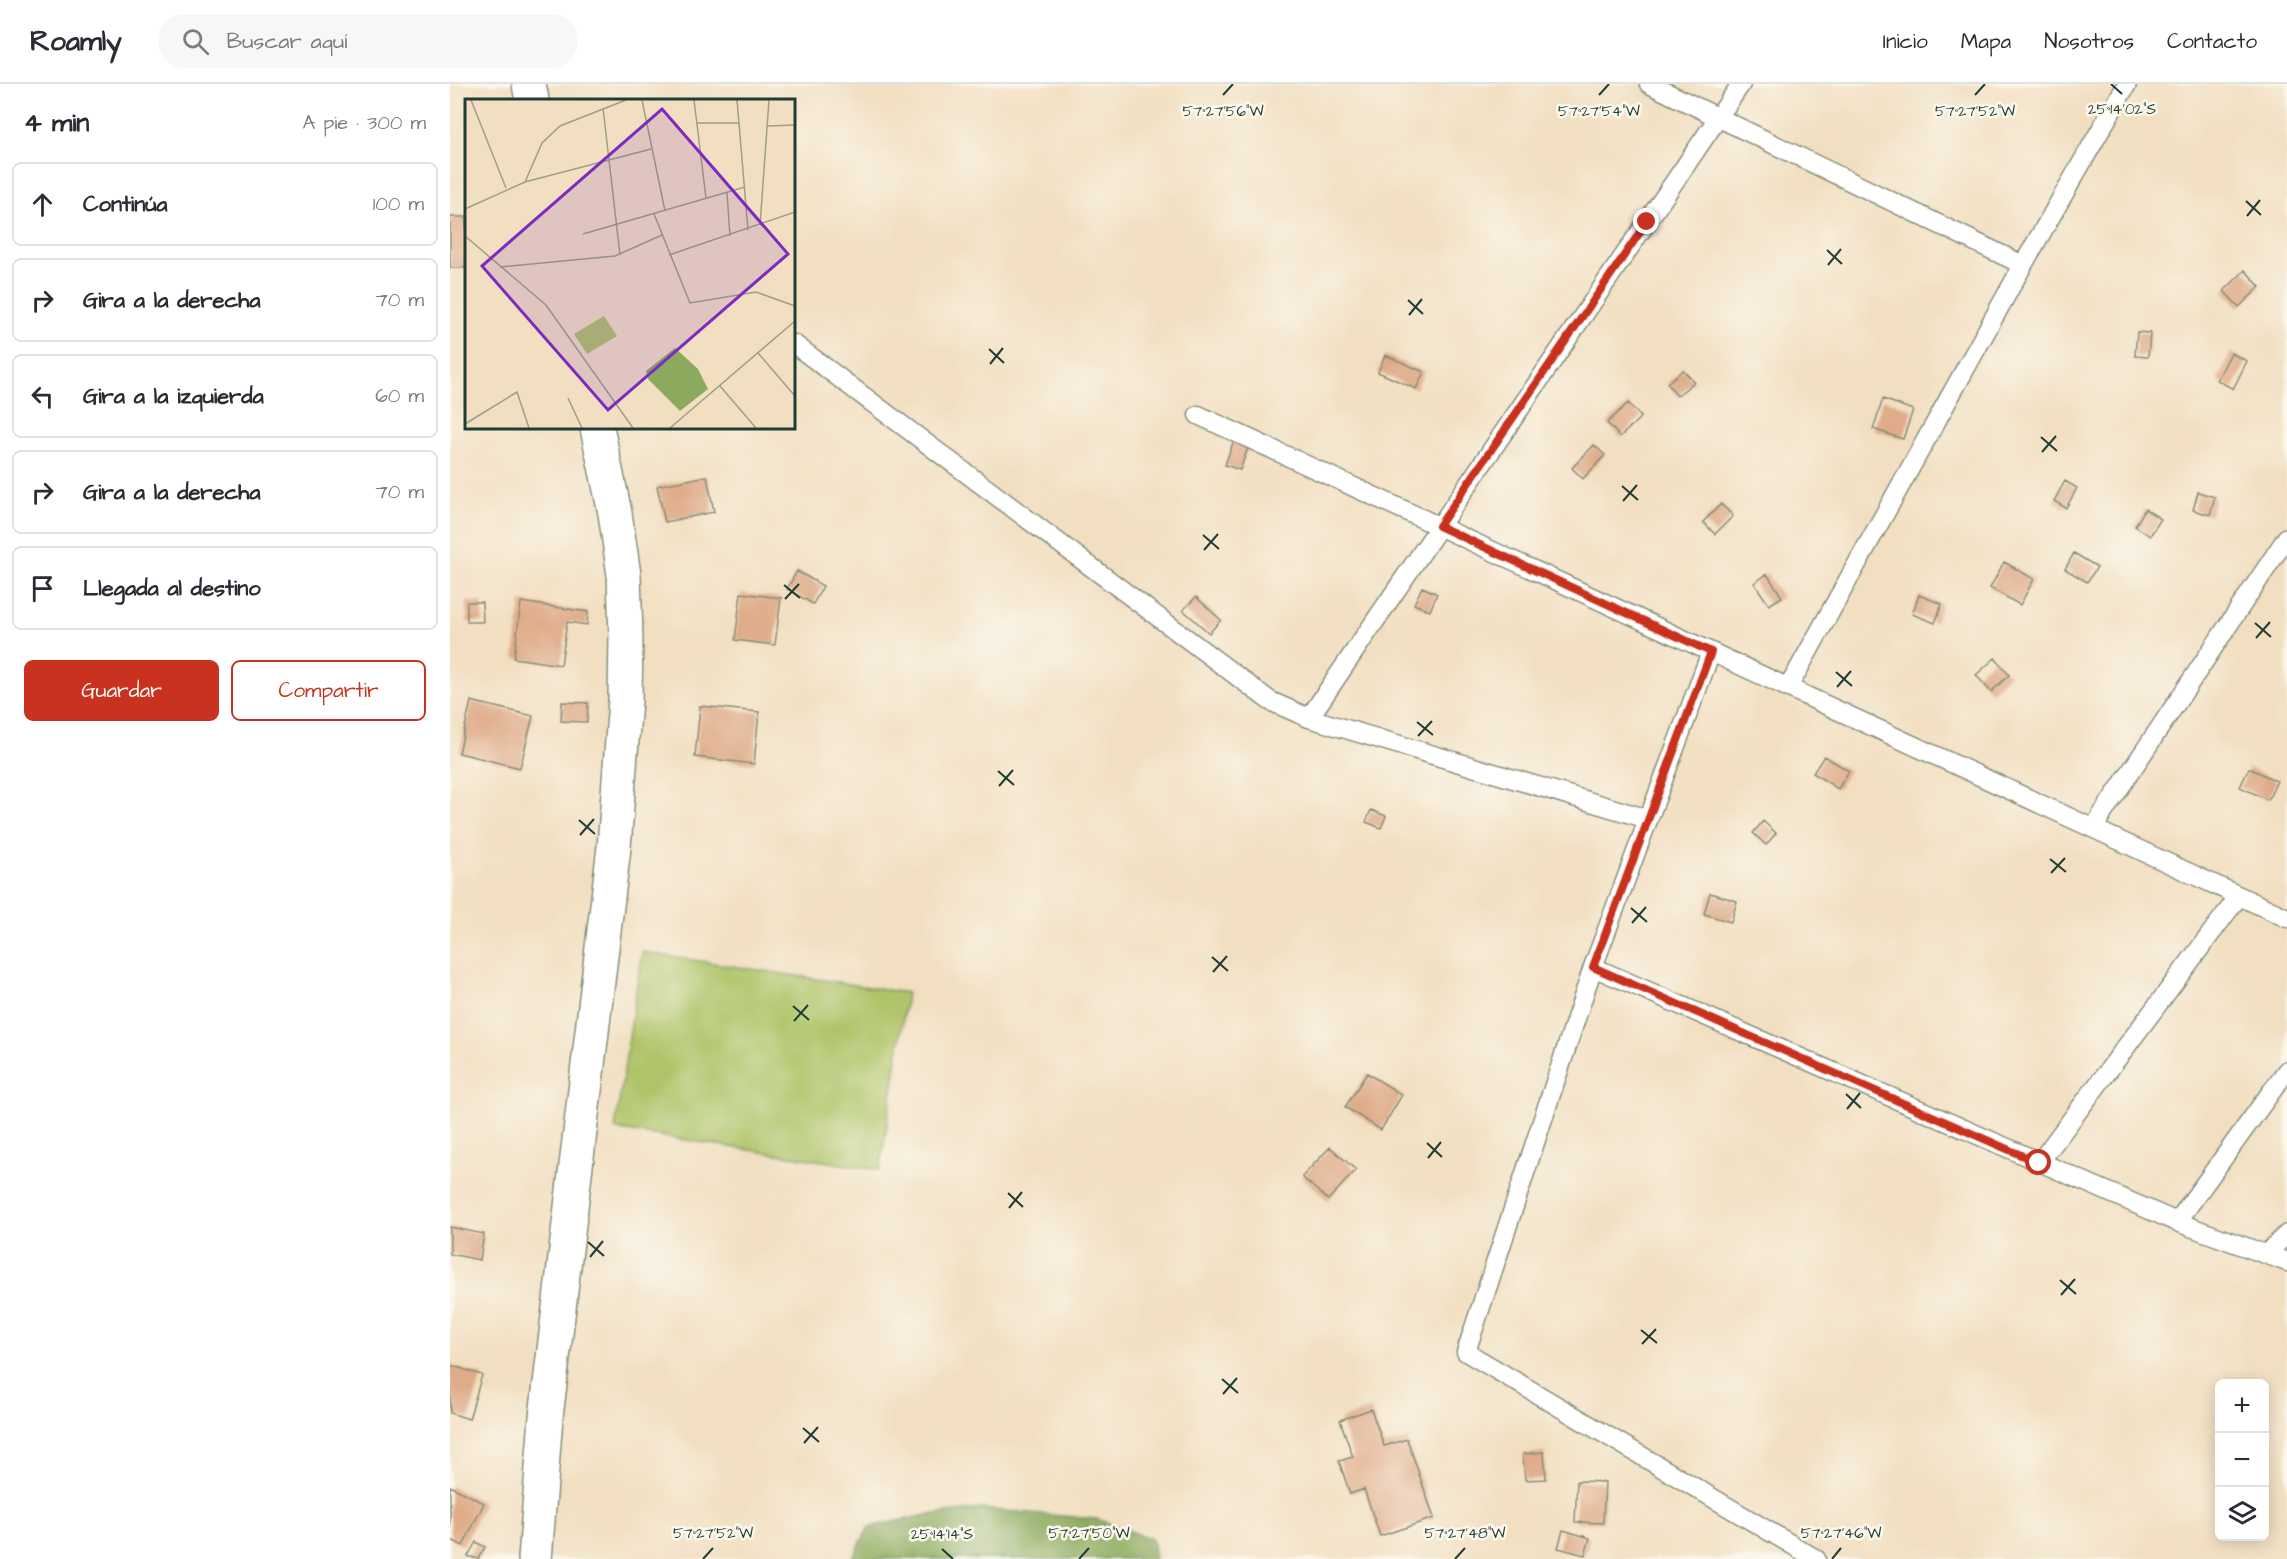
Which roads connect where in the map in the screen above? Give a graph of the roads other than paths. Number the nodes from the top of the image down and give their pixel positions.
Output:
1 (529, 84) edge
2 (1649, 84) edge
3 (1741, 84) edge
4 (2127, 84) edge
5 (532, 99) edge
6 (1717, 118) junction
7 (2023, 265) junction
8 (795, 345) edge
9 (1198, 415) dead end
10 (597, 429) edge
11 (1439, 526) junction
12 (2287, 537) edge
13 (1711, 652) junction
14 (1788, 688) junction
15 (1309, 718) junction
16 (1648, 819) junction
17 (2093, 828) junction
18 (2239, 896) junction
19 (2287, 918) edge
20 (1593, 967) junction
21 (2287, 1070) edge
22 (2039, 1163) junction
23 (2177, 1222) junction
24 (2287, 1234) edge
25 (2266, 1254) junction
26 (2287, 1262) edge
27 (535, 1559) edge
28 (1816, 1559) edge

1 - 5 street
2 - 6 lane
3 - 6 lane
4 - 7 lane
6 - 7 lane
6 - 11 lane
7 - 14 lane
8 - 15 lane
9 - 11 lane
10 - 27 street
11 - 13 lane
11 - 15 lane
12 - 17 lane
13 - 14 lane
13 - 16 lane
14 - 17 lane
15 - 16 lane
16 - 20 lane
17 - 18 lane
18 - 19 lane
18 - 22 lane
20 - 22 lane
20 - 28 lane
21 - 23 lane
22 - 23 lane
23 - 25 lane
24 - 25 lane
25 - 26 lane

